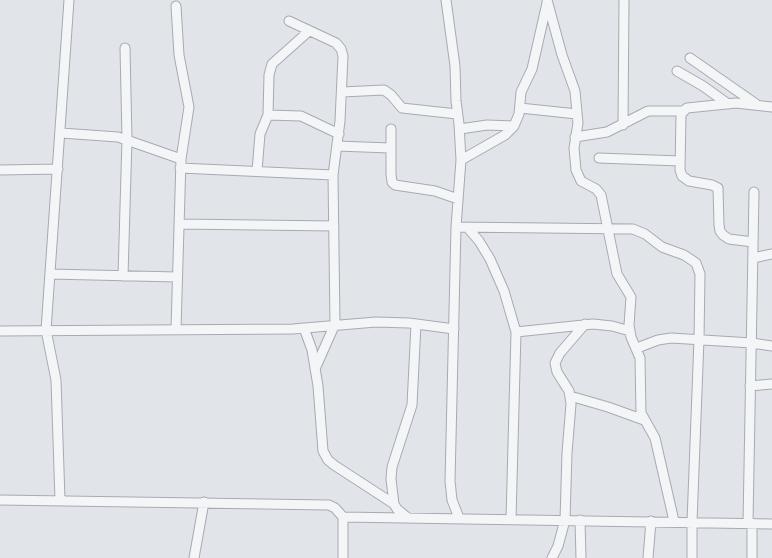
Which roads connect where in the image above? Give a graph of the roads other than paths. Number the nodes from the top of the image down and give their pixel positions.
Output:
1 (69, 0) edge
2 (446, 0) edge
3 (547, 0) edge
4 (624, 0) edge
5 (176, 6) dead end
6 (289, 21) dead end
7 (309, 30) junction
8 (125, 48) dead end
9 (690, 58) dead end
10 (677, 71) dead end
11 (342, 92) junction
12 (728, 104) junction
13 (757, 104) junction
14 (772, 107) edge
15 (520, 108) junction
16 (682, 111) junction
17 (457, 114) junction
18 (577, 114) junction
19 (268, 115) junction
20 (622, 125) junction
21 (514, 126) junction
22 (391, 129) dead end
23 (460, 129) junction
24 (61, 133) junction
25 (339, 134) junction
26 (575, 137) junction
27 (127, 139) junction
28 (337, 146) junction
29 (390, 148) junction
30 (599, 158) dead end
31 (181, 159) junction
32 (461, 160) junction
33 (680, 161) junction
34 (180, 168) junction
35 (58, 169) junction
36 (0, 170) edge
37 (257, 171) junction
38 (333, 175) junction
39 (754, 192) dead end
40 (458, 198) junction
41 (179, 224) junction
42 (334, 226) junction
43 (456, 227) junction
44 (467, 227) junction
45 (609, 228) junction
46 (753, 242) junction
47 (772, 254) edge
48 (753, 258) junction
49 (50, 274) junction
50 (123, 276) junction
51 (177, 277) junction
52 (335, 324) junction
53 (416, 324) junction
54 (585, 324) junction
55 (304, 328) junction
56 (176, 329) junction
57 (454, 329) junction
58 (46, 330) junction
59 (0, 331) edge
60 (630, 331) junction
61 (516, 332) junction
62 (699, 339) junction
63 (752, 342) junction
64 (772, 346) edge
65 (636, 348) junction
66 (315, 369) junction
67 (772, 384) edge
68 (750, 386) junction
69 (570, 396) junction
70 (644, 420) junction
71 (0, 500) edge
72 (60, 500) junction
73 (204, 502) junction
74 (394, 504) junction
75 (343, 517) junction
76 (408, 518) junction
77 (459, 518) junction
78 (511, 519) junction
79 (565, 520) junction
80 (580, 520) junction
81 (651, 521) junction
82 (674, 521) junction
83 (692, 522) junction
84 (750, 523) junction
85 (772, 524) edge
86 (194, 558) edge
87 (343, 558) edge
88 (552, 558) edge
89 (582, 558) edge
90 (648, 558) edge
91 (692, 558) edge
92 (752, 558) edge

1 - 24 street
2 - 17 street
3 - 15 street
3 - 18 street
4 - 20 street
5 - 31 street
6 - 7 street
7 - 11 street
7 - 19 street
8 - 27 street
9 - 13 street
10 - 12 street
11 - 17 street
11 - 25 street
12 - 13 street
12 - 16 street
13 - 14 street
15 - 18 street
15 - 21 street
16 - 20 street
16 - 33 street
17 - 23 street
18 - 26 street
19 - 25 street
19 - 37 street
20 - 26 street
21 - 23 street
21 - 32 street
22 - 29 street
23 - 32 street
24 - 27 street
24 - 35 street
25 - 28 street
26 - 45 street
27 - 31 street
27 - 50 street
28 - 29 street
28 - 38 street
29 - 40 street
30 - 33 street
31 - 34 street
32 - 40 street
33 - 46 street
34 - 37 street
34 - 41 street
35 - 36 street
35 - 49 street
37 - 38 street
38 - 42 street
39 - 46 street
40 - 43 street
41 - 42 street
41 - 51 street
42 - 52 street
43 - 44 street
43 - 57 street
44 - 45 street
44 - 61 street
45 - 60 street
45 - 62 street
46 - 48 street
47 - 48 street
48 - 63 street
49 - 50 street
49 - 58 street
50 - 51 street
51 - 56 street
52 - 53 street
52 - 55 street
52 - 66 street
53 - 57 street
53 - 74 street
54 - 60 street
54 - 61 street
54 - 69 street
55 - 56 street
55 - 66 street
56 - 58 street
57 - 77 street
58 - 59 street
58 - 72 street
60 - 65 street
61 - 78 street
62 - 63 street
62 - 65 street
62 - 83 street
63 - 64 street
63 - 68 street
65 - 70 street
66 - 74 street
67 - 68 street
68 - 84 street
69 - 70 street
69 - 79 street
70 - 82 street
71 - 72 street
72 - 73 street
73 - 75 street
73 - 86 street
74 - 76 street
75 - 76 street
75 - 87 street
76 - 77 street
77 - 78 street
78 - 79 street
79 - 80 street
79 - 88 street
80 - 81 street
80 - 89 street
81 - 82 street
81 - 90 street
82 - 83 street
83 - 84 street
83 - 91 street
84 - 85 street
84 - 92 street

